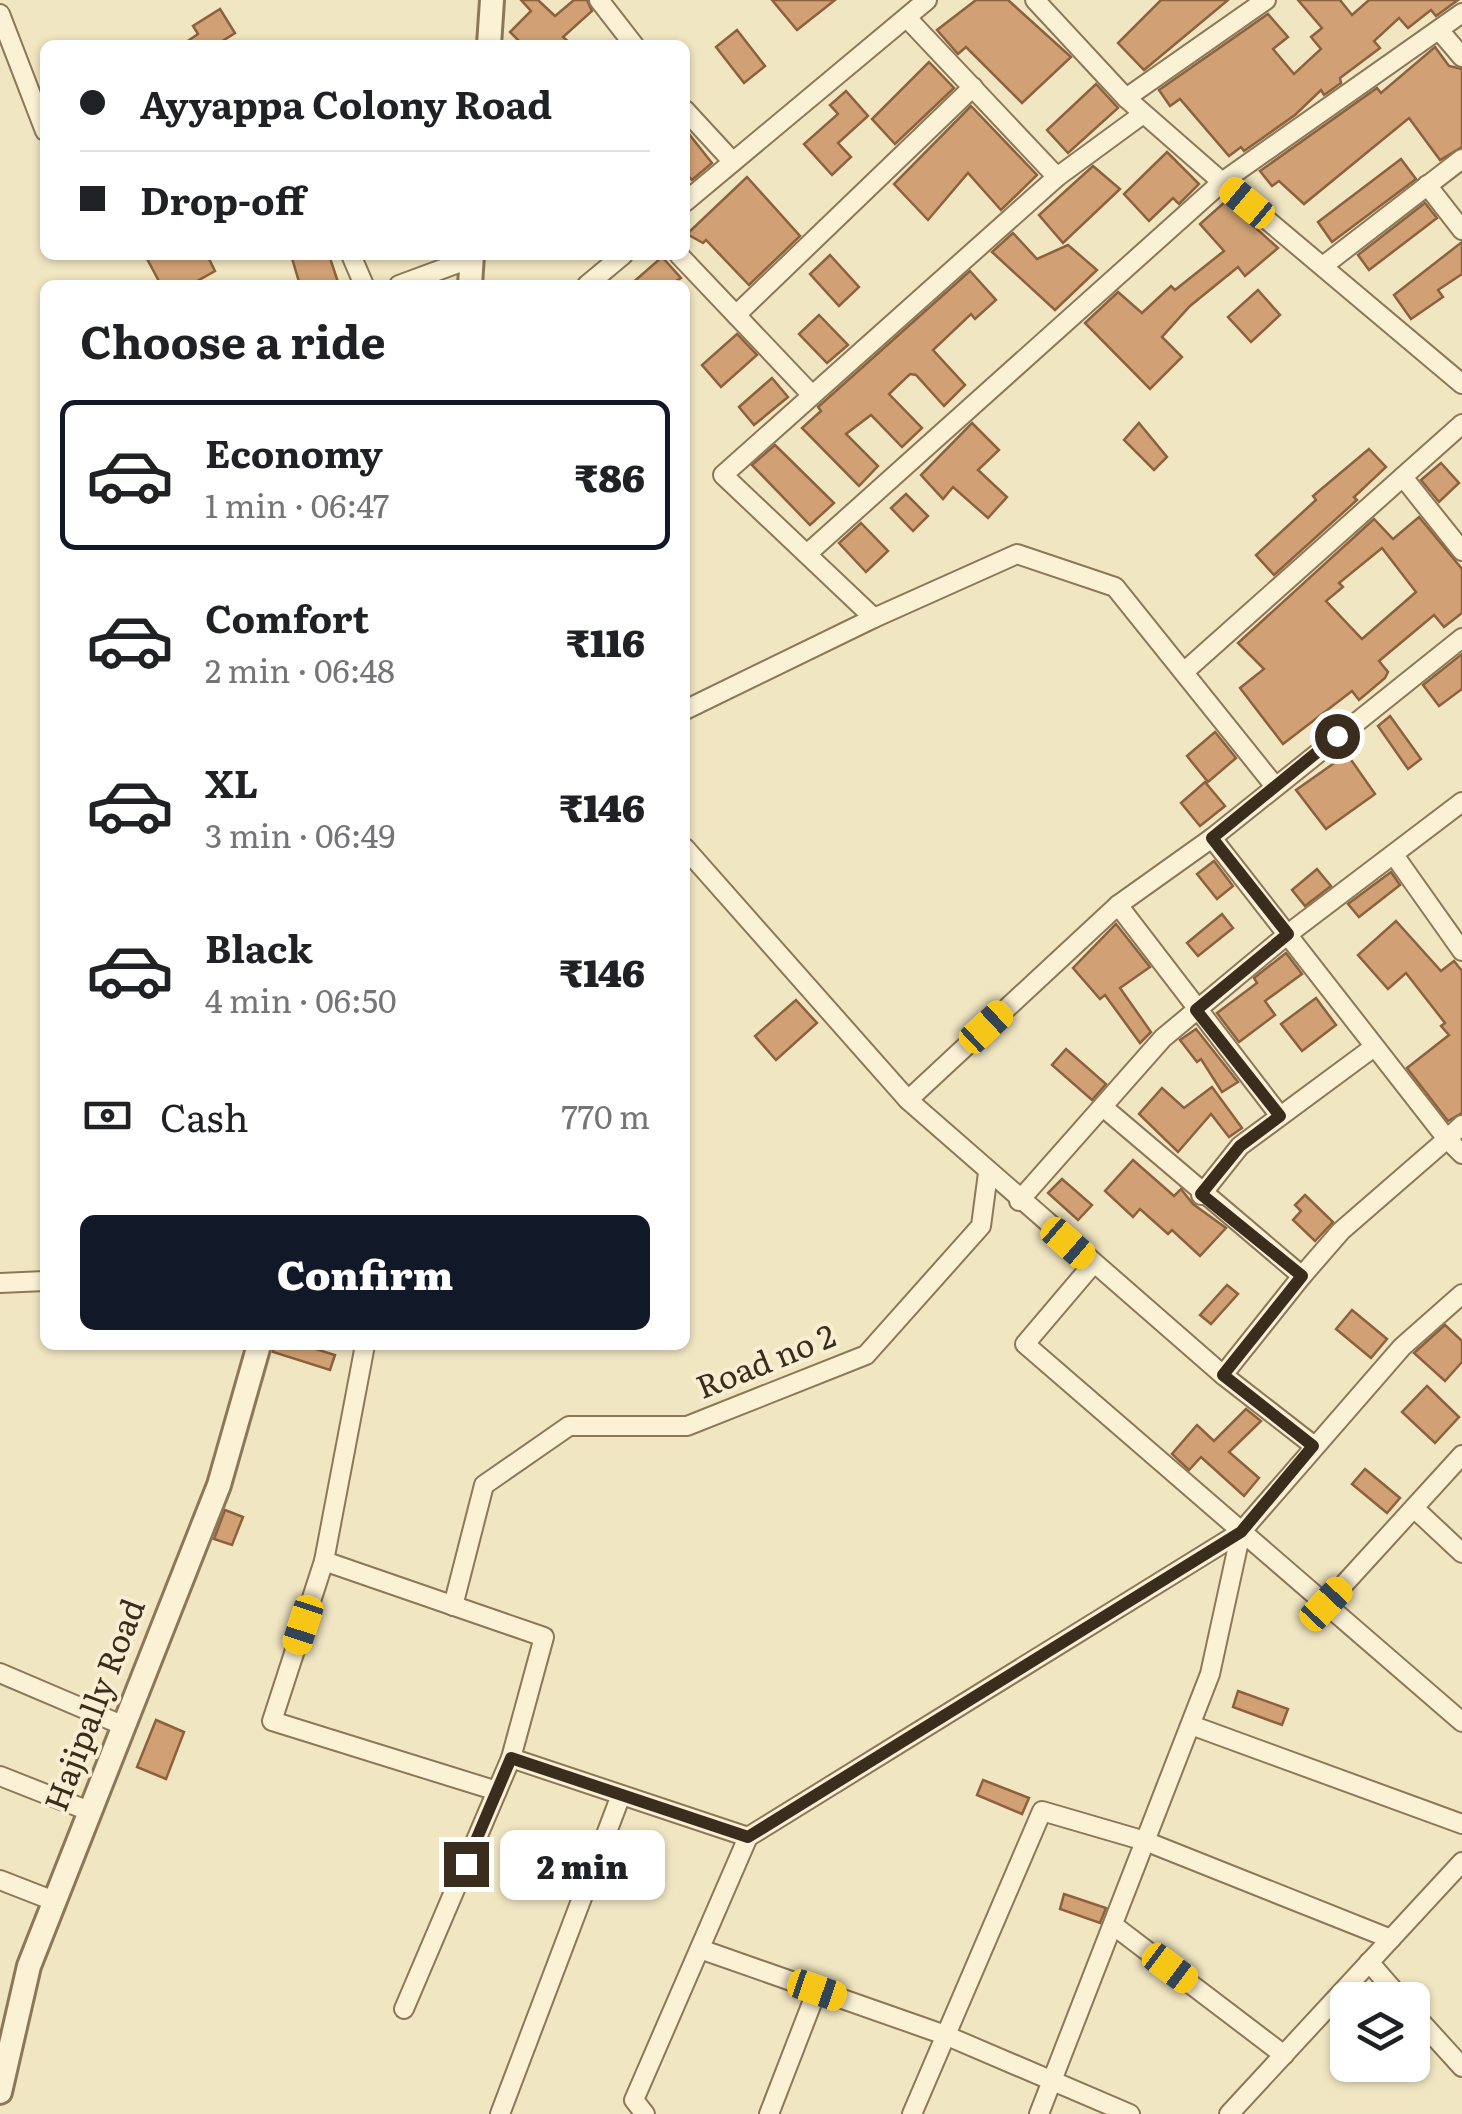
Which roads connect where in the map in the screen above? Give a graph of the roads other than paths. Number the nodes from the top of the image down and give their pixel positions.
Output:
1 (492, 0) edge
2 (926, 0) edge
3 (1036, 0) edge
4 (1266, 0) edge
5 (605, 2) edge
6 (1462, 13) edge
7 (0, 14) edge
8 (907, 18) junction
9 (1439, 30) junction
10 (489, 40) edge
11 (631, 40) edge
12 (1462, 57) edge
13 (973, 87) junction
14 (1126, 98) junction
15 (1143, 114) junction
16 (690, 115) edge
17 (40, 118) edge
18 (1462, 158) edge
19 (733, 162) junction
20 (1057, 177) junction
21 (1222, 182) junction
22 (1426, 185) junction
23 (690, 198) edge
24 (1462, 230) edge
25 (464, 260) edge
26 (616, 260) edge
27 (684, 260) edge
28 (1324, 266) junction
29 (413, 280) edge
30 (593, 280) edge
31 (736, 315) junction
32 (1462, 384) edge
33 (811, 394) junction
34 (1462, 424) edge
35 (1403, 477) junction
36 (1462, 551) edge
37 (806, 554) junction
38 (874, 618) junction
39 (1462, 638) edge
40 (1185, 670) junction
41 (690, 708) edge
42 (1274, 785) junction
43 (1462, 802) edge
44 (1212, 838) junction
45 (690, 854) edge
46 (1394, 855) junction
47 (1118, 905) junction
48 (1288, 934) junction
49 (1461, 948) edge
50 (1196, 1010) junction
51 (1374, 1048) junction
52 (908, 1100) junction
53 (1103, 1107) junction
54 (1280, 1116) junction
55 (1462, 1125) edge
56 (1447, 1139) junction
57 (1462, 1154) edge
58 (988, 1172) junction
59 (1201, 1194) junction
60 (1019, 1201) junction
61 (1093, 1264) junction
62 (1302, 1276) junction
63 (40, 1281) edge
64 (0, 1282) edge
65 (1462, 1294) edge
66 (258, 1350) edge
67 (364, 1350) edge
68 (1223, 1375) junction
69 (1313, 1446) junction
70 (1462, 1455) edge
71 (1414, 1508) junction
72 (1241, 1532) junction
73 (1462, 1552) edge
74 (324, 1560) junction
75 (1326, 1604) junction
76 (453, 1606) junction
77 (0, 1673) edge
78 (1462, 1722) edge
79 (122, 1725) junction
80 (1191, 1725) junction
81 (511, 1758) junction
82 (0, 1776) edge
83 (497, 1791) junction
84 (622, 1795) junction
85 (89, 1811) junction
86 (1462, 1824) edge
87 (748, 1837) junction
88 (1145, 1841) junction
89 (1462, 1862) edge
90 (0, 1880) edge
91 (54, 1901) junction
92 (1113, 1924) junction
93 (1391, 1939) junction
94 (700, 1950) junction
95 (1369, 1962) junction
96 (1386, 1982) edge
97 (817, 1990) junction
98 (404, 2009) dead end
99 (1430, 2032) edge
100 (946, 2035) junction
101 (1284, 2055) junction
102 (1462, 2067) edge
103 (1052, 2080) junction
104 (0, 2092) edge
105 (500, 2114) edge
106 (645, 2114) edge
107 (769, 2114) edge
108 (912, 2114) edge
109 (1039, 2114) edge
110 (1130, 2114) edge
111 (1229, 2114) edge

1 - 10 street
2 - 8 street
3 - 14 street
4 - 14 street
5 - 11 street
6 - 9 street
7 - 17 street
8 - 13 street
8 - 19 street
9 - 12 street
9 - 21 street
13 - 20 street
13 - 31 street
14 - 15 street
15 - 20 street
15 - 21 street
16 - 19 street
18 - 22 street
19 - 23 street
20 - 33 street
21 - 28 street
21 - 37 street
22 - 24 street
22 - 28 street
25 - 29 street
26 - 30 street
27 - 31 street
28 - 32 street
31 - 33 street
33 - 37 street
34 - 35 street
35 - 36 street
35 - 40 street
37 - 38 street
38 - 40 street
38 - 41 street
39 - 42 street
40 - 42 street
42 - 44 street
43 - 46 street
44 - 47 street
44 - 48 street
45 - 52 street
46 - 48 street
46 - 49 street
47 - 50 street
47 - 52 street
48 - 50 street
48 - 51 street
50 - 53 street
50 - 54 street
51 - 54 street
51 - 56 street
52 - 58 street
53 - 59 street
53 - 60 street
54 - 59 street
55 - 56 street
56 - 57 street
56 - 62 street
58 - 60 street
58 - 76 street, Road no 2
59 - 62 street
60 - 61 street
61 - 68 street
61 - 72 street
62 - 68 street
63 - 64 street
65 - 69 street
66 - 79 street, Hajipally Road
67 - 74 street
68 - 69 street
69 - 72 street
70 - 71 street
71 - 73 street
71 - 75 street
72 - 75 street
72 - 80 street
72 - 87 street
74 - 76 street
74 - 83 street
75 - 78 street
76 - 81 street
77 - 79 street
79 - 85 street, Hajipally Road
80 - 86 street
80 - 88 street
81 - 83 street
81 - 84 street
82 - 85 street
83 - 98 street
84 - 87 street
84 - 105 street
85 - 91 street, Hajipally Road
87 - 94 street
88 - 92 street
88 - 93 street
88 - 100 street
89 - 93 street
90 - 91 street
91 - 104 street, Hajipally Road
92 - 101 street
92 - 103 street
93 - 95 street
94 - 97 street
94 - 106 street
95 - 96 street
95 - 101 street
97 - 100 street
97 - 107 street
99 - 102 street
100 - 103 street
100 - 108 street
101 - 111 street
103 - 109 street
103 - 110 street

